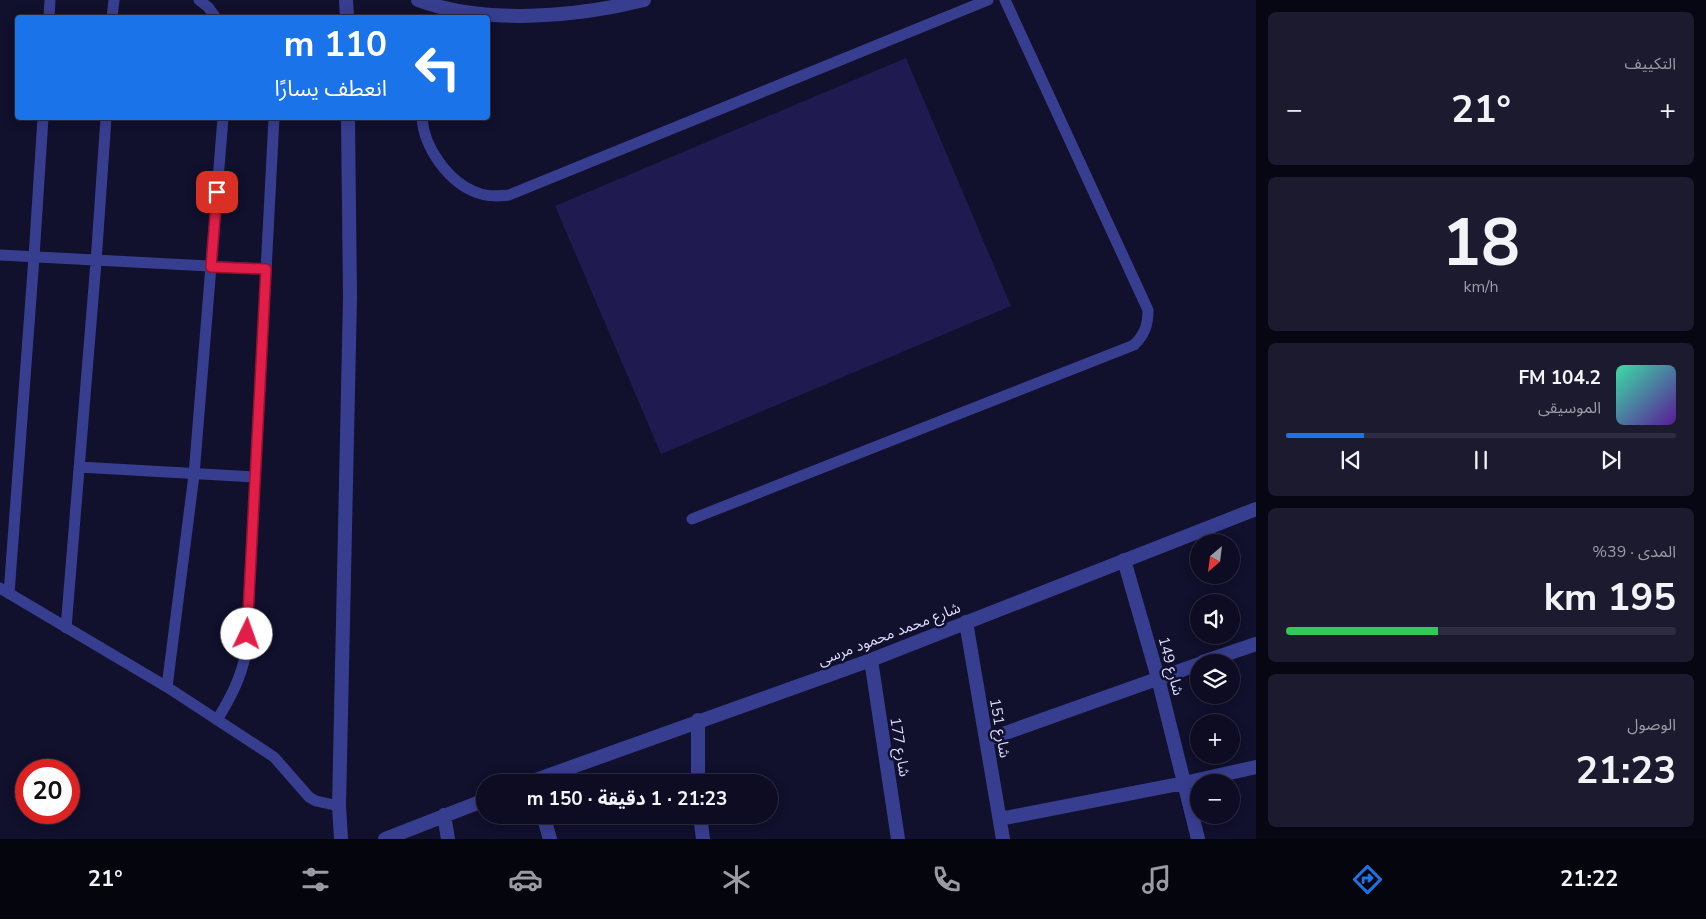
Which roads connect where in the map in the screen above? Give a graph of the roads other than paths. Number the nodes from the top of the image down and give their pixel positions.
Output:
1 (50, 0) edge
2 (114, 0) edge
3 (199, 0) edge
4 (346, 0) edge
5 (418, 0) edge
6 (644, 0) edge
7 (988, 0) edge
8 (1005, 0) edge
9 (436, 11) edge
10 (49, 15) edge
11 (112, 15) edge
12 (214, 15) edge
13 (346, 15) edge
14 (43, 120) edge
15 (106, 120) edge
16 (223, 120) edge
17 (274, 120) edge
18 (348, 120) edge
19 (422, 120) edge
20 (0, 255) edge
21 (34, 256) junction
22 (96, 262) junction
23 (211, 267) junction
24 (266, 269) junction
25 (79, 467) junction
26 (194, 475) junction
27 (255, 477) junction
28 (1256, 509) edge
29 (692, 519) dead end
30 (1124, 560) junction
31 (5, 591) edge
32 (966, 622) junction
33 (66, 628) junction
34 (1256, 644) edge
35 (1227, 654) edge
36 (870, 660) junction
37 (1190, 667) edge
38 (1158, 678) junction
39 (167, 687) junction
40 (217, 720) junction
41 (698, 720) junction
42 (986, 740) junction
43 (1256, 767) edge
44 (553, 774) edge
45 (698, 774) edge
46 (1184, 783) junction
47 (476, 803) edge
48 (339, 806) junction
49 (444, 815) junction
50 (1000, 819) junction
51 (546, 824) edge
52 (701, 824) edge
53 (341, 839) edge
54 (385, 839) edge
55 (448, 839) edge
56 (550, 839) edge
57 (703, 839) edge
58 (898, 839) edge
59 (1003, 839) edge
60 (1198, 839) edge

1 - 10 lane
2 - 11 lane
3 - 12 lane
4 - 13 street
5 - 9 street
6 - 9 street
7 - 19 lane
8 - 29 lane
14 - 21 lane
15 - 22 lane
16 - 23 lane
17 - 24 lane
18 - 48 street
20 - 21 lane
21 - 22 lane
21 - 31 lane
22 - 23 lane
22 - 25 lane
23 - 24 lane
23 - 26 lane
24 - 27 lane
25 - 26 lane
25 - 33 lane
26 - 27 lane
26 - 39 lane
27 - 40 lane
28 - 30 street, شارع محمد محمود مرسى
30 - 32 street, شارع محمد محمود مرسى
30 - 38 street, شارع 149
31 - 33 lane
32 - 36 street, شارع محمد محمود مرسى
32 - 42 street, شارع 151
33 - 39 lane
34 - 35 street
36 - 41 street, شارع محمد محمود مرسى
36 - 58 street, شارع 177
37 - 38 street
38 - 42 street
38 - 46 street, شارع 149
39 - 40 lane
40 - 48 lane
41 - 44 street, شارع محمد محمود مرسى
41 - 45 street
42 - 50 street, شارع 151
43 - 46 street
46 - 50 street
46 - 60 street, شارع 149
47 - 49 street
48 - 53 street
49 - 54 street
49 - 55 street
50 - 59 street, شارع 151
51 - 56 street
52 - 57 street

